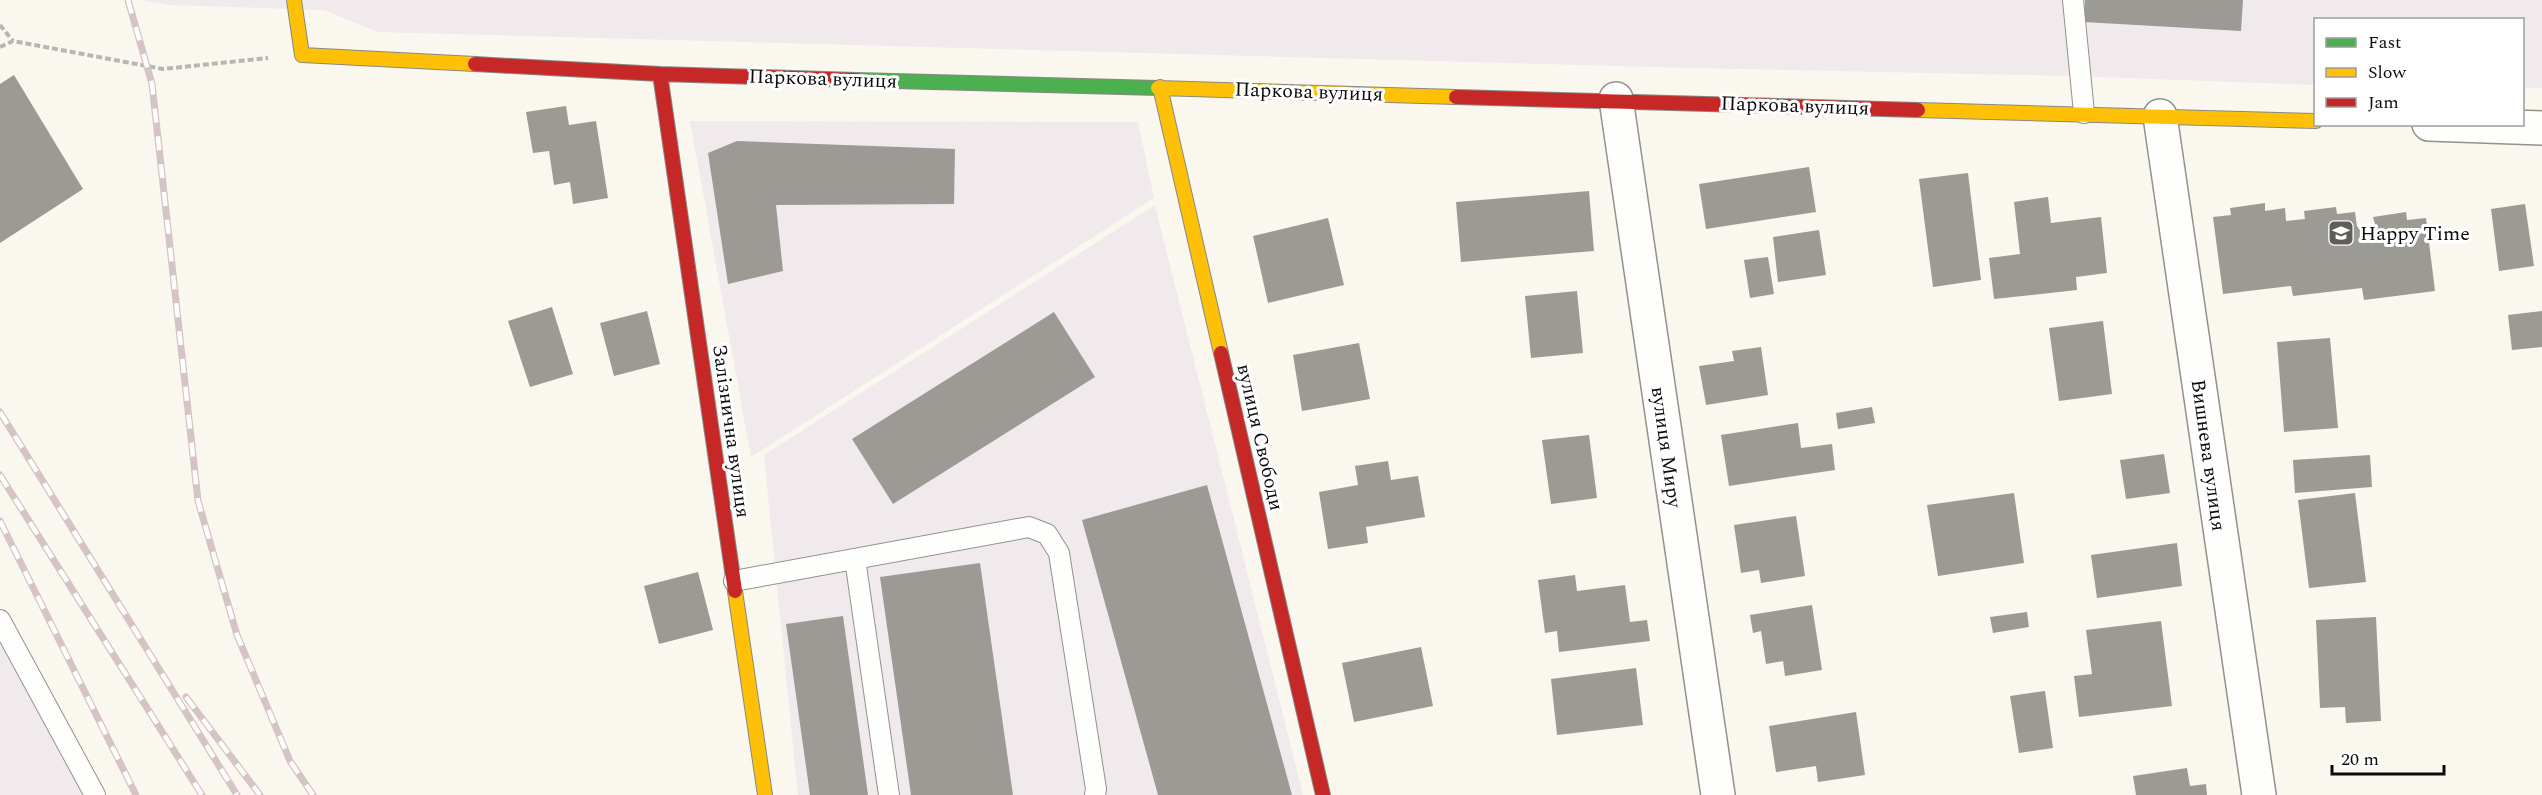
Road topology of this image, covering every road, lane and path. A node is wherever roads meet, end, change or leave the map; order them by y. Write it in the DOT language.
graph roads {
  1 [pos="294,0"];
  2 [pos="2073,0"];
  3 [pos="0,25"];
  4 [pos="13,41"];
  5 [pos="0,47"];
  6 [pos="302,55"];
  7 [pos="660,74"];
  8 [pos="1160,87"];
  9 [pos="1616,99"];
  10 [pos="2084,114"];
  11 [pos="2160,116"];
  12 [pos="2314,121"];
  13 [pos="2486,126"];
  14 [pos="2542,128"];
  15 [pos="855,559"];
  16 [pos="734,581"];
  17 [pos="0,620"];
  18 [pos="95,795"];
  19 [pos="765,795"];
  20 [pos="889,795"];
  21 [pos="1095,795"];
  22 [pos="1323,795"];
  23 [pos="1718,795"];
  24 [pos="2259,795"];
  1 -- 6 [label="street"];
  2 -- 10 [label="lane"];
  3 -- 4 [label="path"];
  4 -- 5 [label="path"];
  4 -- 6 [label="path"];
  6 -- 7 [label="street, Паркова вулиця"];
  7 -- 8 [label="street, Паркова вулиця"];
  7 -- 16 [label="street, Залізнична вулиця"];
  8 -- 9 [label="street, Паркова вулиця"];
  8 -- 22 [label="street, вулиця Свободи"];
  9 -- 10 [label="street, Паркова вулиця"];
  9 -- 23 [label="street, вулиця Миру"];
  10 -- 11 [label="street, Паркова вулиця"];
  11 -- 12 [label="street, Паркова вулиця"];
  11 -- 24 [label="street, Вишнева вулиця"];
  13 -- 14 [label="street"];
  15 -- 16 [label="lane"];
  15 -- 20 [label="lane"];
  15 -- 21 [label="lane"];
  16 -- 19 [label="street, Залізнична вулиця"];
  17 -- 18 [label="lane"];
}
